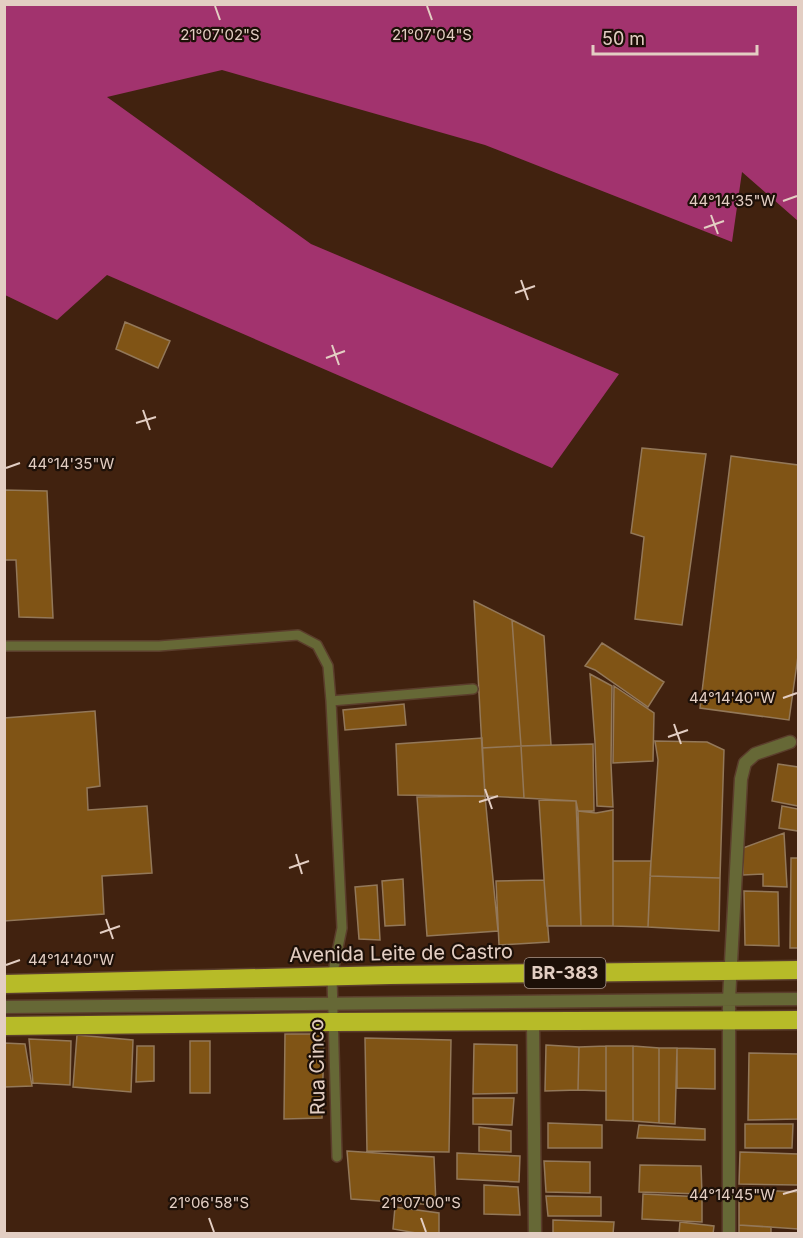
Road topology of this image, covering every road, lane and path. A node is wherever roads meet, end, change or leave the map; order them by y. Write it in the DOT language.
graph roads {
  1 [pos="4,646"];
  2 [pos="473,689"];
  3 [pos="331,700"];
  4 [pos="790,742"];
  5 [pos="798,970"];
  6 [pos="730,971"];
  7 [pos="332,976"];
  8 [pos="4,984"];
  9 [pos="729,999"];
  10 [pos="798,999"];
  11 [pos="4,1007"];
  12 [pos="333,1012"];
  13 [pos="729,1020"];
  14 [pos="798,1020"];
  15 [pos="533,1022"];
  16 [pos="4,1026"];
  17 [pos="337,1157"];
  18 [pos="535,1233"];
  19 [pos="729,1233"];
  1 -- 3 [label="lane, Rua Cinco"];
  2 -- 3 [label="lane"];
  3 -- 7 [label="lane, Rua Cinco"];
  4 -- 6 [label="street"];
  5 -- 6 [label="highway, Avenida Leite de Castro / BR-383"];
  6 -- 7 [label="highway, Avenida Leite de Castro / BR-383"];
  6 -- 9 [label="street"];
  7 -- 8 [label="highway, Avenida Leite de Castro / BR-383"];
  7 -- 12 [label="lane, Rua Cinco"];
  9 -- 10 [label="street"];
  9 -- 12 [label="street"];
  9 -- 13 [label="street"];
  11 -- 12 [label="street"];
  12 -- 15 [label="highway"];
  12 -- 16 [label="highway"];
  12 -- 17 [label="lane, Rua Cinco"];
  13 -- 14 [label="highway"];
  13 -- 15 [label="highway"];
  13 -- 19 [label="street"];
  15 -- 18 [label="street"];
}
